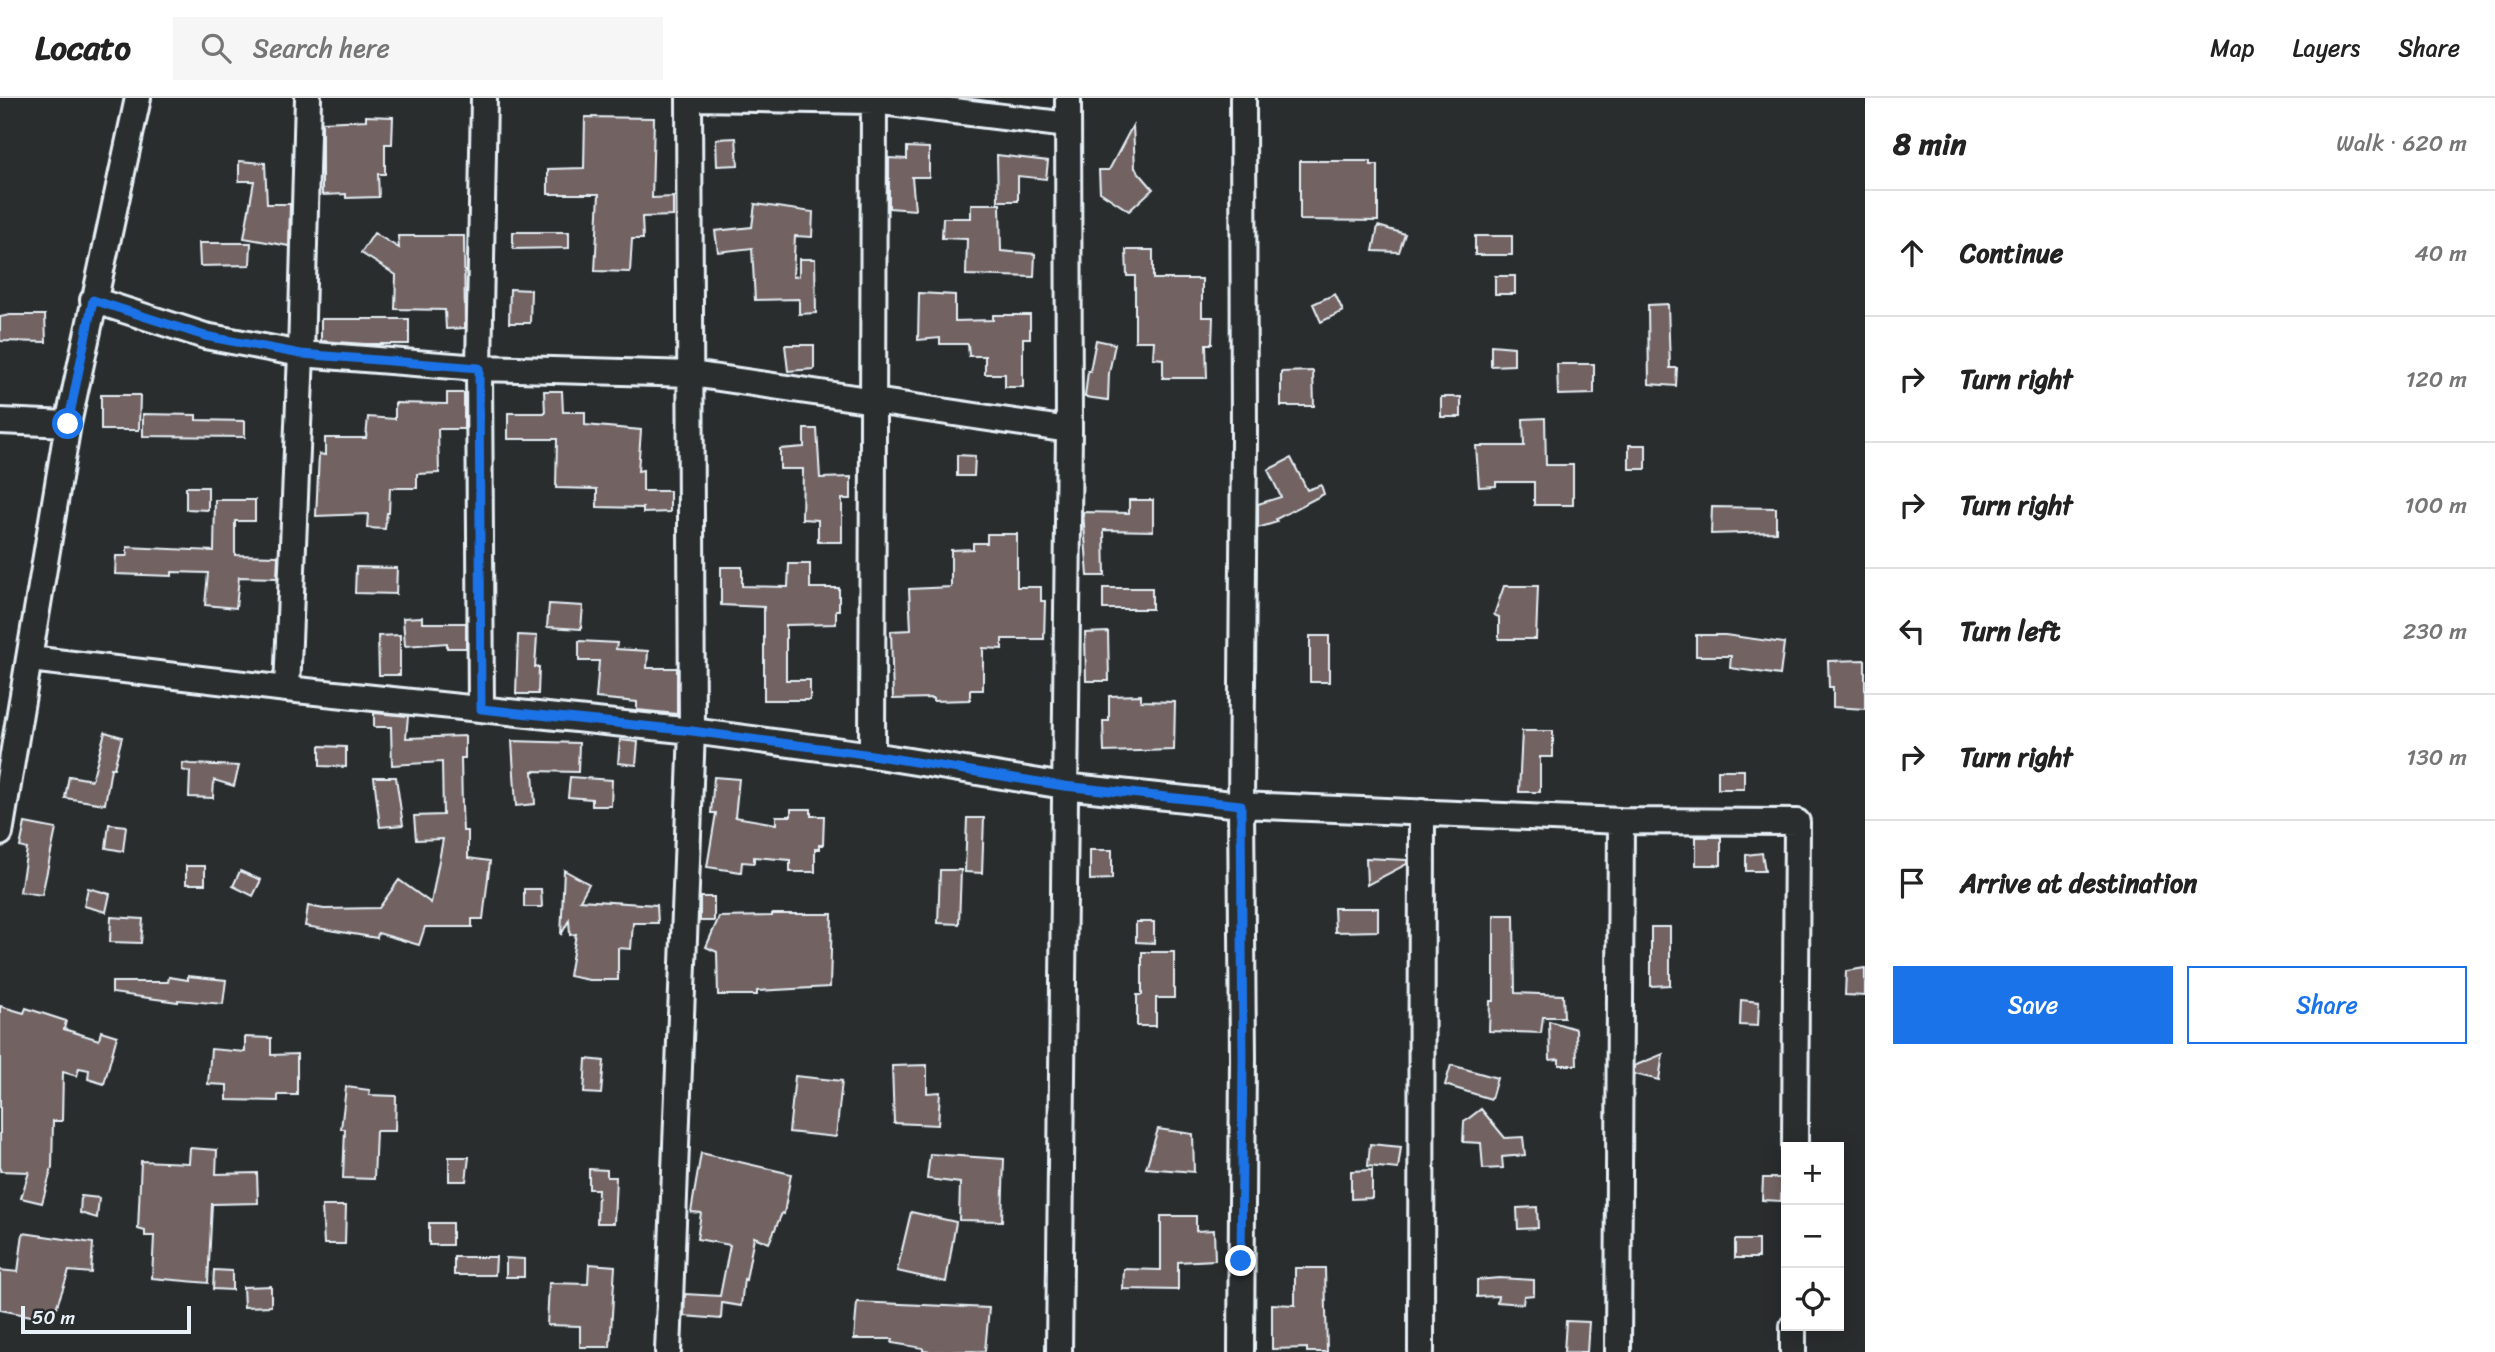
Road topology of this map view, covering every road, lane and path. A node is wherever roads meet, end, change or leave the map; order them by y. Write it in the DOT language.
graph roads {
  1 [pos="138,98"];
  2 [pos="308,98"];
  3 [pos="484,98"];
  4 [pos="689,98"];
  5 [pos="695,98"];
  6 [pos="1068,98"];
  7 [pos="1243,98"];
  8 [pos="874,99"];
  9 [pos="1068,125"];
  10 [pos="93,300"];
  11 [pos="301,354"];
  12 [pos="479,368"];
  13 [pos="692,374"];
  14 [pos="874,401"];
  15 [pos="0,421"];
  16 [pos="68,424"];
  17 [pos="1069,430"];
  18 [pos="30,659"];
  19 [pos="287,689"];
  20 [pos="481,709"];
  21 [pos="692,731"];
  22 [pos="872,755"];
  23 [pos="1064,786"];
  24 [pos="1241,805"];
  25 [pos="1422,812"];
  26 [pos="1621,821"];
  27 [pos="0,833"];
  28 [pos="1795,1142"];
  29 [pos="1793,1331"];
  30 [pos="668,1352"];
  31 [pos="1059,1352"];
  32 [pos="1241,1352"];
  33 [pos="1421,1352"];
  34 [pos="1618,1352"];
  35 [pos="1793,1352"];
  1 -- 10 [label="street"];
  2 -- 11 [label="street"];
  3 -- 12 [label="street"];
  4 -- 13 [label="street"];
  5 -- 8 [label="street"];
  6 -- 9 [label="street"];
  7 -- 24 [label="street"];
  8 -- 9 [label="street"];
  8 -- 14 [label="street"];
  9 -- 17 [label="street"];
  10 -- 11 [label="street"];
  10 -- 16 [label="street"];
  11 -- 12 [label="street"];
  11 -- 19 [label="street"];
  12 -- 13 [label="street"];
  12 -- 20 [label="street"];
  13 -- 14 [label="street"];
  13 -- 21 [label="street"];
  14 -- 17 [label="street"];
  14 -- 22 [label="street"];
  15 -- 16 [label="street"];
  16 -- 18 [label="street"];
  17 -- 23 [label="street"];
  18 -- 19 [label="street"];
  18 -- 27 [label="street"];
  19 -- 20 [label="street"];
  20 -- 21 [label="street"];
  21 -- 22 [label="street"];
  21 -- 30 [label="street"];
  22 -- 23 [label="street"];
  23 -- 24 [label="street"];
  23 -- 31 [label="street"];
  24 -- 25 [label="street"];
  24 -- 32 [label="street"];
  25 -- 26 [label="street"];
  25 -- 33 [label="street"];
  26 -- 28 [label="street"];
  26 -- 34 [label="street"];
  29 -- 35 [label="street"];
}
